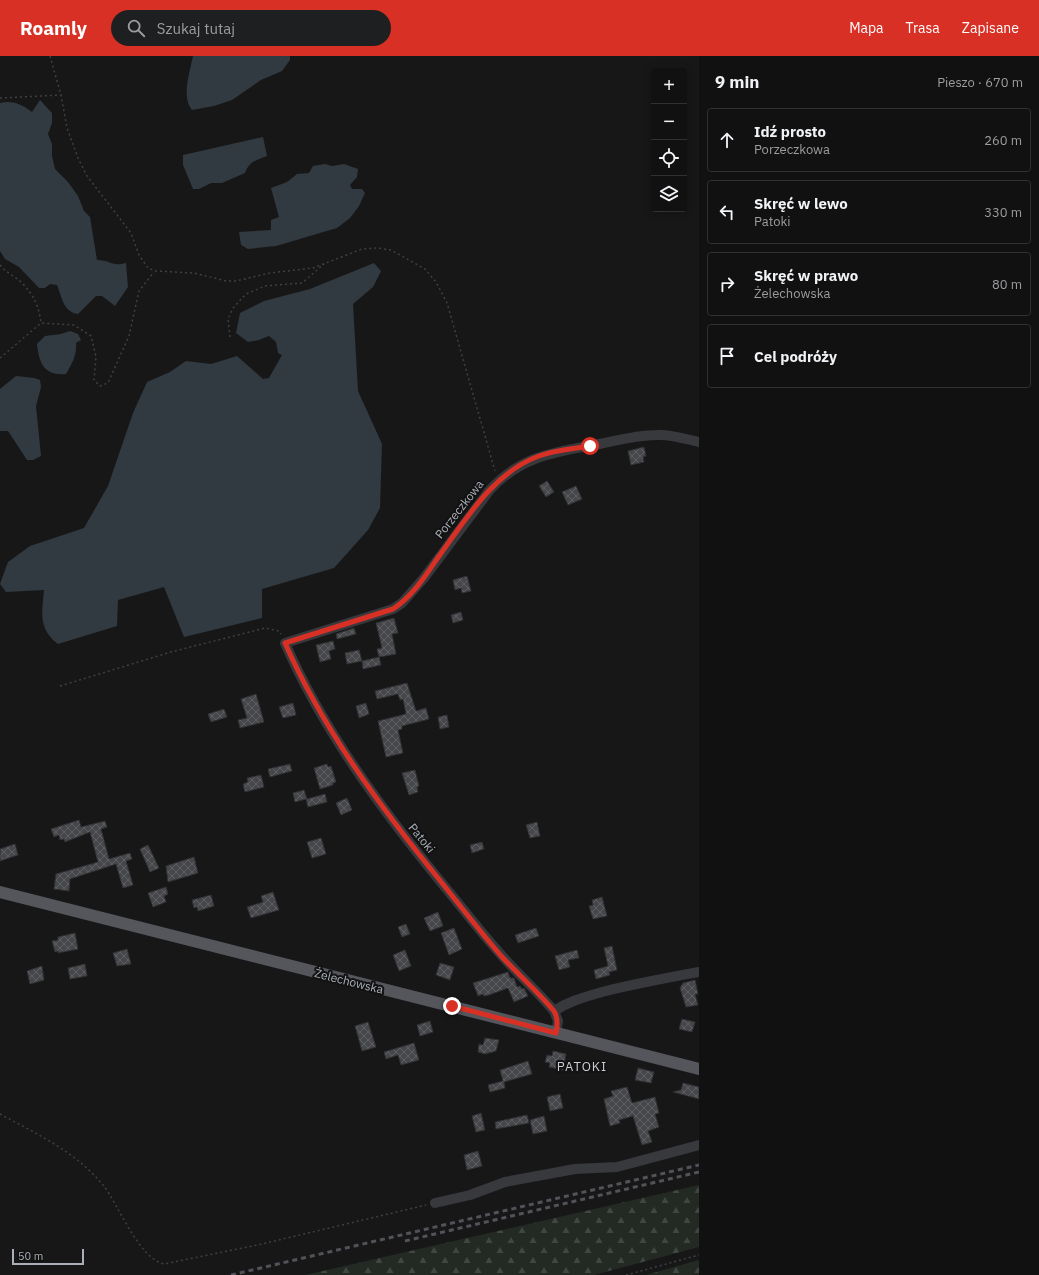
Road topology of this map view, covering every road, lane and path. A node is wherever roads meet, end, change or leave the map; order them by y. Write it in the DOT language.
graph roads {
  1 [pos="50,56"];
  2 [pos="61,95"];
  3 [pos="0,98"];
  4 [pos="326,262"];
  5 [pos="0,265"];
  6 [pos="155,272"];
  7 [pos="41,323"];
  8 [pos="230,337"];
  9 [pos="0,358"];
  10 [pos="699,442"];
  11 [pos="499,479"];
  12 [pos="285,643"];
  13 [pos="60,686"];
  14 [pos="0,892"];
  15 [pos="699,972"];
  16 [pos="554,1011"];
  17 [pos="556,1033"];
  18 [pos="699,1069"];
  19 [pos="0,1114"];
  20 [pos="699,1145"];
  21 [pos="435,1203"];
  22 [pos="699,1255"];
  23 [pos="626,1275"];
  1 -- 2 [label="path"];
  2 -- 3 [label="path"];
  2 -- 6 [label="path"];
  4 -- 6 [label="path"];
  4 -- 8 [label="path"];
  4 -- 11 [label="path"];
  5 -- 7 [label="path"];
  6 -- 7 [label="path"];
  7 -- 9 [label="path"];
  10 -- 11 [label="street, Porzeczkowa"];
  11 -- 12 [label="street, Porzeczkowa"];
  12 -- 13 [label="path"];
  12 -- 16 [label="street, Patoki"];
  14 -- 17 [label="main road, Żelechowska"];
  15 -- 16 [label="street"];
  16 -- 17 [label="street"];
  17 -- 18 [label="main road, Żelechowska"];
  19 -- 21 [label="path"];
  20 -- 21 [label="street"];
  22 -- 23 [label="path"];
}
